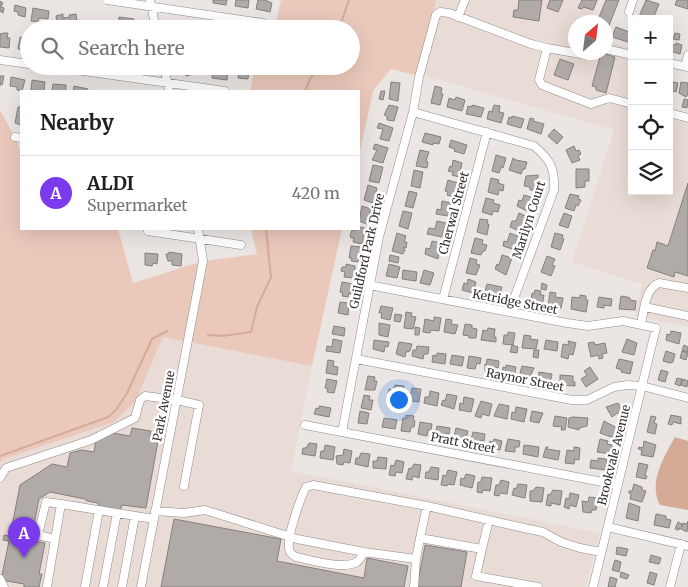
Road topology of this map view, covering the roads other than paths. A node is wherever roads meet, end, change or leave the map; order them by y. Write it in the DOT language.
graph roads {
  1 [pos="107,0"];
  2 [pos="465,0"];
  3 [pos="633,0"];
  4 [pos="151,3"];
  5 [pos="628,12"];
  6 [pos="458,17"];
  7 [pos="154,20"];
  8 [pos="246,20"];
  9 [pos="547,48"];
  10 [pos="613,51"];
  11 [pos="568,52"];
  12 [pos="628,54"];
  13 [pos="688,55"];
  14 [pos="0,60"];
  15 [pos="20,63"];
  16 [pos="673,64"];
  17 [pos="687,66"];
  18 [pos="99,75"];
  19 [pos="168,87"];
  20 [pos="211,90"];
  21 [pos="628,103"];
  22 [pos="413,112"];
  23 [pos="673,114"];
  24 [pos="688,118"];
  25 [pos="487,132"];
  26 [pos="198,230"];
  27 [pos="148,232"];
  28 [pos="200,239"];
  29 [pos="241,245"];
  30 [pos="370,285"];
  31 [pos="688,288"];
  32 [pos="443,299"];
  33 [pos="645,307"];
  34 [pos="509,312"];
  35 [pos="688,316"];
  36 [pos="641,324"];
  37 [pos="656,328"];
  38 [pos="356,359"];
  39 [pos="642,386"];
  40 [pos="688,398"];
  41 [pos="176,400"];
  42 [pos="305,425"];
  43 [pos="342,432"];
  44 [pos="0,478"];
  45 [pos="618,485"];
  46 [pos="184,486"];
  47 [pos="61,504"];
  48 [pos="427,506"];
  49 [pos="99,510"];
  50 [pos="118,513"];
  51 [pos="154,515"];
  52 [pos="135,516"];
  53 [pos="489,520"];
  54 [pos="608,527"];
  55 [pos="290,537"];
  56 [pos="420,538"];
  57 [pos="55,539"];
  58 [pos="684,545"];
  59 [pos="482,549"];
  60 [pos="364,552"];
  61 [pos="601,552"];
  62 [pos="416,559"];
  63 [pos="0,579"];
  64 [pos="4,587"];
  65 [pos="47,587"];
  66 [pos="85,587"];
  67 [pos="103,587"];
  68 [pos="122,587"];
  69 [pos="141,587"];
  70 [pos="414,587"];
  71 [pos="538,587"];
  72 [pos="593,587"];
  73 [pos="670,587"];
  1 -- 4 [label="street"];
  2 -- 6 [label="street"];
  3 -- 5 [label="street"];
  4 -- 7 [label="street"];
  4 -- 8 [label="street"];
  6 -- 9 [label="street"];
  6 -- 22 [label="street, Guildford Park Drive"];
  9 -- 11 [label="street"];
  9 -- 21 [label="street"];
  10 -- 12 [label="street"];
  13 -- 17 [label="street"];
  14 -- 15 [label="street"];
  16 -- 17 [label="street"];
  18 -- 19 [label="street"];
  19 -- 20 [label="street"];
  22 -- 25 [label="street, Marilyn Court"];
  22 -- 30 [label="street, Guildford Park Drive"];
  23 -- 24 [label="street"];
  25 -- 32 [label="street, Cherwal Street"];
  25 -- 34 [label="street, Marilyn Court"];
  26 -- 28 [label="street, Park Avenue"];
  27 -- 28 [label="street"];
  28 -- 29 [label="street"];
  28 -- 41 [label="street, Park Avenue"];
  30 -- 32 [label="street, Ketridge Street"];
  30 -- 38 [label="street, Guildford Park Drive"];
  31 -- 33 [label="street"];
  32 -- 34 [label="street, Ketridge Street"];
  33 -- 35 [label="street"];
  33 -- 36 [label="street"];
  34 -- 36 [label="street, Ketridge Street"];
  36 -- 37 [label="street, Ketridge Street"];
  37 -- 39 [label="street, Brookvale Avenue"];
  38 -- 39 [label="street, Raynor Street"];
  38 -- 43 [label="street, Guildford Park Drive"];
  39 -- 40 [label="street, Raynor Street"];
  39 -- 45 [label="street, Brookvale Avenue"];
  41 -- 44 [label="street"];
  41 -- 46 [label="street"];
  41 -- 51 [label="street, Park Avenue"];
  42 -- 43 [label="street, Pratt Street"];
  43 -- 45 [label="street, Pratt Street"];
  45 -- 54 [label="street, Brookvale Avenue"];
  47 -- 49 [label="street"];
  47 -- 57 [label="street"];
  47 -- 57 [label="street"];
  48 -- 53 [label="street"];
  48 -- 55 [label="street"];
  48 -- 56 [label="street"];
  49 -- 50 [label="street"];
  49 -- 66 [label="street"];
  50 -- 52 [label="street"];
  50 -- 67 [label="street"];
  51 -- 52 [label="street"];
  51 -- 55 [label="street"];
  51 -- 69 [label="street, Park Avenue"];
  52 -- 68 [label="street"];
  53 -- 59 [label="street"];
  53 -- 61 [label="street"];
  54 -- 58 [label="street"];
  54 -- 61 [label="street, Brookvale Avenue"];
  55 -- 60 [label="street"];
  55 -- 60 [label="street"];
  56 -- 59 [label="street"];
  56 -- 62 [label="street"];
  57 -- 65 [label="street"];
  58 -- 73 [label="street"];
  59 -- 71 [label="street"];
  60 -- 62 [label="street"];
  61 -- 72 [label="street, Brookvale Avenue"];
  62 -- 70 [label="street"];
  63 -- 64 [label="street"];
}
